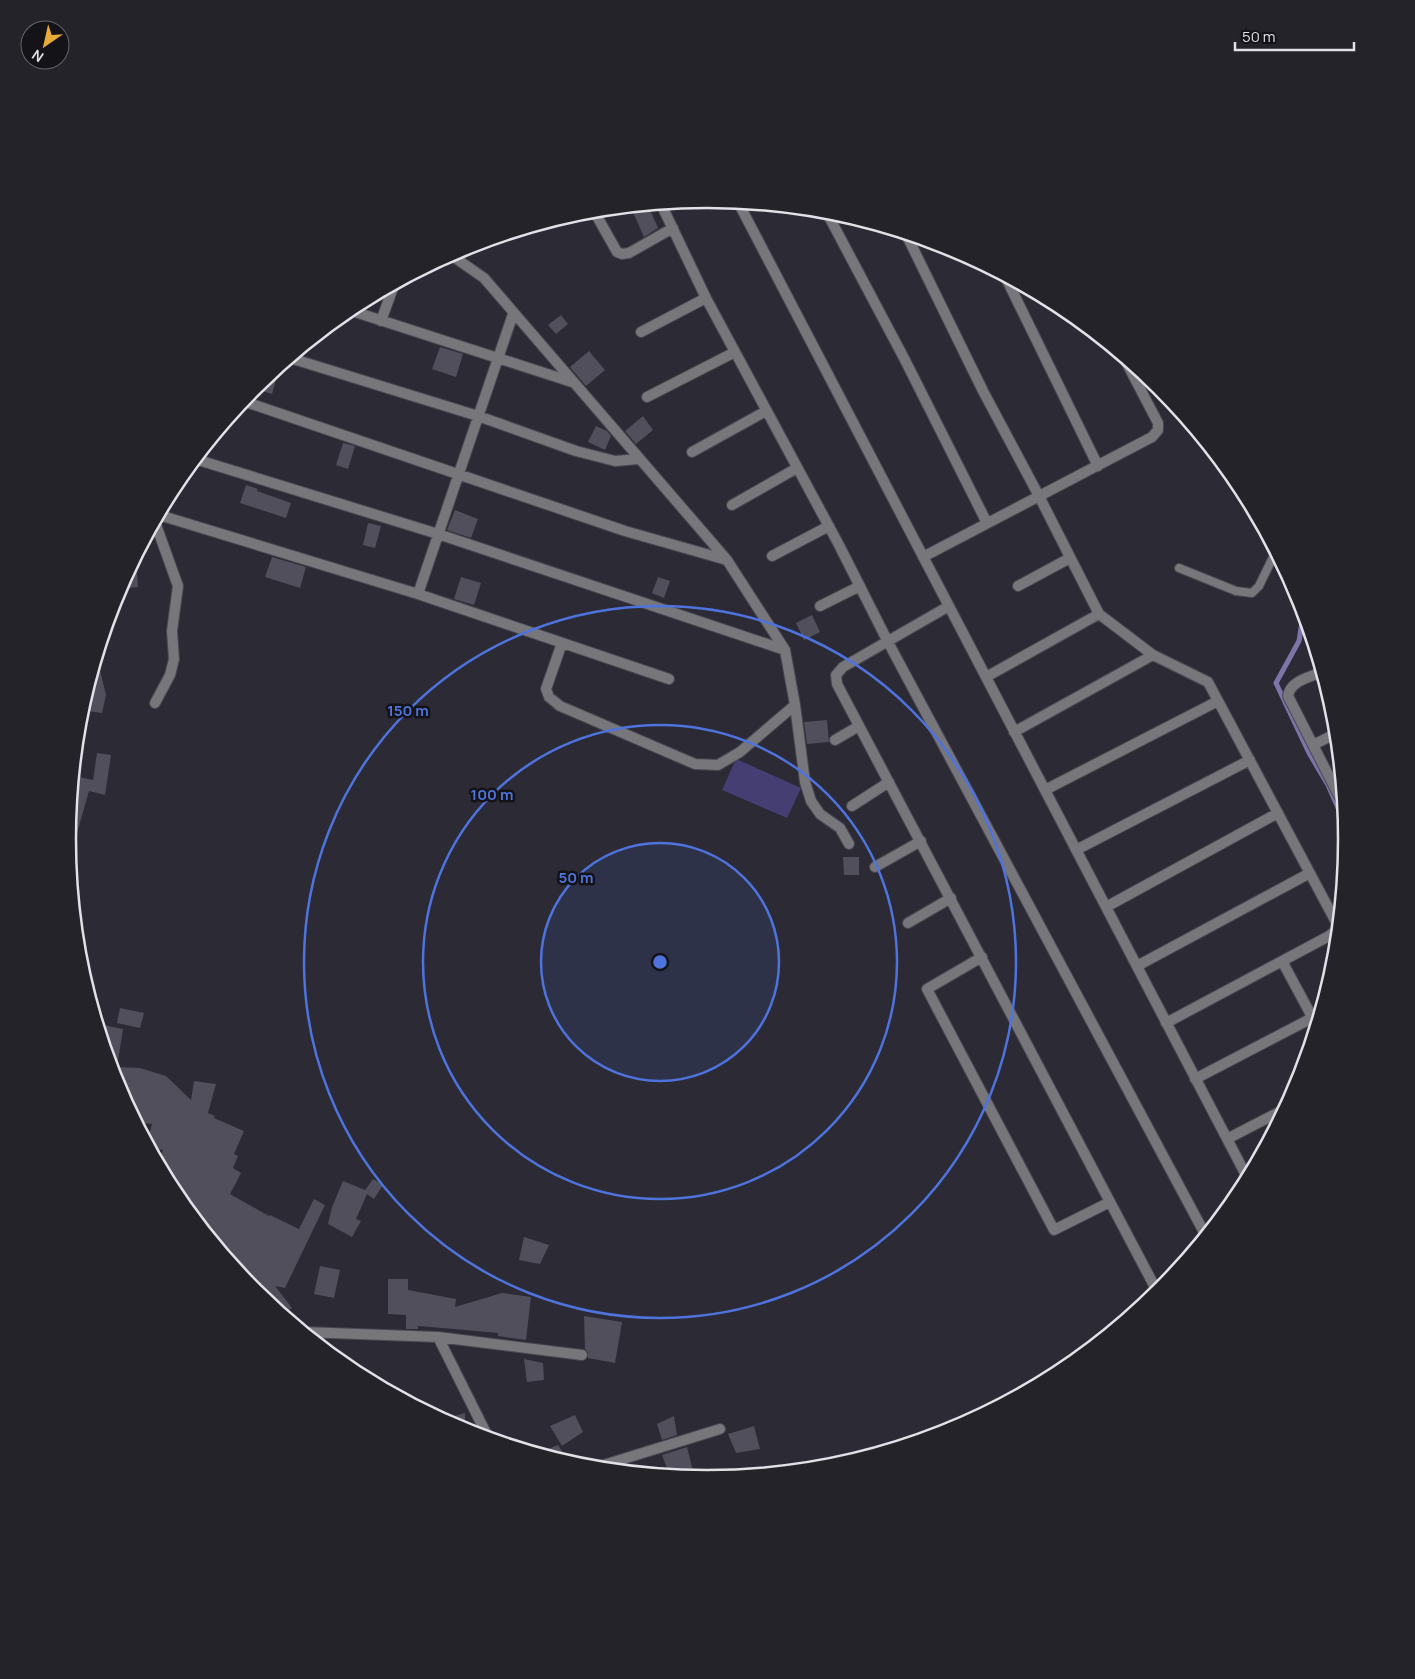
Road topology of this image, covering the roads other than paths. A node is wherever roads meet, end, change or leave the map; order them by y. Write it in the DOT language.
graph roads {
  1 [pos="664,210"];
  2 [pos="742,210"];
  3 [pos="598,218"];
  4 [pos="831,220"];
  5 [pos="673,228"];
  6 [pos="910,242"];
  7 [pos="458,260"];
  8 [pos="1010,286"];
  9 [pos="391,294"];
  10 [pos="706,298"];
  11 [pos="359,314"];
  12 [pos="513,314"];
  13 [pos="381,321"];
  14 [pos="641,332"];
  15 [pos="735,352"];
  16 [pos="498,358"];
  17 [pos="297,360"];
  18 [pos="1131,372"];
  19 [pos="573,382"];
  20 [pos="647,397"];
  21 [pos="251,403"];
  22 [pos="766,410"];
  23 [pos="478,416"];
  24 [pos="692,452"];
  25 [pos="640,459"];
  26 [pos="202,462"];
  27 [pos="1098,466"];
  28 [pos="797,468"];
  29 [pos="459,474"];
  30 [pos="1040,496"];
  31 [pos="732,505"];
  32 [pos="165,517"];
  33 [pos="987,523"];
  34 [pos="829,526"];
  35 [pos="158,530"];
  36 [pos="438,534"];
  37 [pos="772,556"];
  38 [pos="923,557"];
  39 [pos="1070,558"];
  40 [pos="1273,558"];
  41 [pos="727,560"];
  42 [pos="1180,568"];
  43 [pos="860,586"];
  44 [pos="1018,586"];
  45 [pos="418,594"];
  46 [pos="820,606"];
  47 [pos="949,606"];
  48 [pos="1099,614"];
  49 [pos="888,642"];
  50 [pos="562,643"];
  51 [pos="785,650"];
  52 [pos="1153,655"];
  53 [pos="1317,674"];
  54 [pos="986,677"];
  55 [pos="669,679"];
  56 [pos="1218,701"];
  57 [pos="155,703"];
  58 [pos="795,705"];
  59 [pos="859,726"];
  60 [pos="1014,732"];
  61 [pos="1330,737"];
  62 [pos="834,740"];
  63 [pos="1313,746"];
  64 [pos="1250,760"];
  65 [pos="889,782"];
  66 [pos="1336,784"];
  67 [pos="1045,790"];
  68 [pos="852,806"];
  69 [pos="1278,813"];
  70 [pos="920,841"];
  71 [pos="849,844"];
  72 [pos="1076,850"];
  73 [pos="875,867"];
  74 [pos="1310,873"];
  75 [pos="951,898"];
  76 [pos="1106,907"];
  77 [pos="1333,917"];
  78 [pos="908,923"];
  79 [pos="1331,934"];
  80 [pos="982,957"];
  81 [pos="1282,961"];
  82 [pos="1137,966"];
  83 [pos="1312,1019"];
  84 [pos="1166,1022"];
  85 [pos="1311,1024"];
  86 [pos="1195,1079"];
  87 [pos="1276,1114"];
  88 [pos="1227,1139"];
  89 [pos="1244,1171"];
  90 [pos="1110,1202"];
  91 [pos="1203,1230"];
  92 [pos="1154,1286"];
  93 [pos="314,1332"];
  94 [pos="438,1336"];
  95 [pos="582,1355"];
  96 [pos="720,1429"];
  97 [pos="484,1430"];
  98 [pos="611,1463"];
  1 -- 5 [label="street"];
  2 -- 38 [label="street"];
  3 -- 5 [label="street"];
  4 -- 33 [label="street"];
  5 -- 10 [label="street"];
  6 -- 30 [label="street"];
  7 -- 12 [label="street"];
  8 -- 27 [label="street"];
  9 -- 13 [label="street"];
  10 -- 14 [label="street"];
  10 -- 15 [label="street"];
  11 -- 13 [label="street"];
  12 -- 16 [label="street"];
  12 -- 19 [label="street"];
  13 -- 16 [label="street"];
  15 -- 20 [label="street"];
  15 -- 22 [label="street"];
  16 -- 19 [label="street"];
  16 -- 23 [label="street"];
  17 -- 23 [label="street"];
  18 -- 27 [label="street"];
  19 -- 25 [label="street"];
  21 -- 29 [label="street"];
  22 -- 24 [label="street"];
  22 -- 28 [label="street"];
  23 -- 25 [label="street"];
  23 -- 29 [label="street"];
  25 -- 41 [label="street"];
  26 -- 36 [label="street"];
  27 -- 30 [label="street"];
  28 -- 31 [label="street"];
  28 -- 34 [label="street"];
  29 -- 36 [label="street"];
  29 -- 41 [label="street"];
  30 -- 33 [label="street"];
  30 -- 39 [label="street"];
  32 -- 45 [label="street"];
  33 -- 38 [label="street"];
  34 -- 37 [label="street"];
  34 -- 43 [label="street"];
  35 -- 57 [label="street"];
  36 -- 45 [label="street"];
  36 -- 51 [label="street"];
  38 -- 47 [label="street"];
  39 -- 44 [label="street"];
  39 -- 48 [label="street"];
  40 -- 42 [label="lane"];
  41 -- 51 [label="street"];
  43 -- 46 [label="street"];
  43 -- 49 [label="street"];
  45 -- 50 [label="street"];
  47 -- 49 [label="street"];
  47 -- 54 [label="street"];
  48 -- 52 [label="street"];
  48 -- 54 [label="street"];
  49 -- 59 [label="street"];
  49 -- 91 [label="street"];
  50 -- 55 [label="street"];
  50 -- 58 [label="street"];
  51 -- 58 [label="street"];
  52 -- 56 [label="street"];
  52 -- 60 [label="street"];
  53 -- 63 [label="street"];
  54 -- 60 [label="street"];
  56 -- 64 [label="street"];
  56 -- 67 [label="street"];
  58 -- 71 [label="street"];
  59 -- 62 [label="street"];
  59 -- 65 [label="street"];
  60 -- 67 [label="street"];
  61 -- 63 [label="street"];
  63 -- 66 [label="street"];
  64 -- 69 [label="street"];
  64 -- 72 [label="street"];
  65 -- 68 [label="street"];
  65 -- 70 [label="street"];
  67 -- 72 [label="street"];
  69 -- 74 [label="street"];
  69 -- 76 [label="street"];
  70 -- 73 [label="street"];
  70 -- 75 [label="street"];
  72 -- 76 [label="street"];
  74 -- 77 [label="street"];
  74 -- 82 [label="street"];
  75 -- 78 [label="street"];
  75 -- 80 [label="street"];
  76 -- 82 [label="street"];
  79 -- 81 [label="street"];
  80 -- 90 [label="street"];
  80 -- 90 [label="street"];
  81 -- 83 [label="street"];
  81 -- 84 [label="street"];
  82 -- 84 [label="street"];
  84 -- 86 [label="street"];
  85 -- 86 [label="street"];
  86 -- 88 [label="street"];
  87 -- 88 [label="street"];
  88 -- 89 [label="street"];
  90 -- 92 [label="street"];
  93 -- 94 [label="street"];
  94 -- 95 [label="street"];
  94 -- 97 [label="street"];
  96 -- 98 [label="street"];
}
